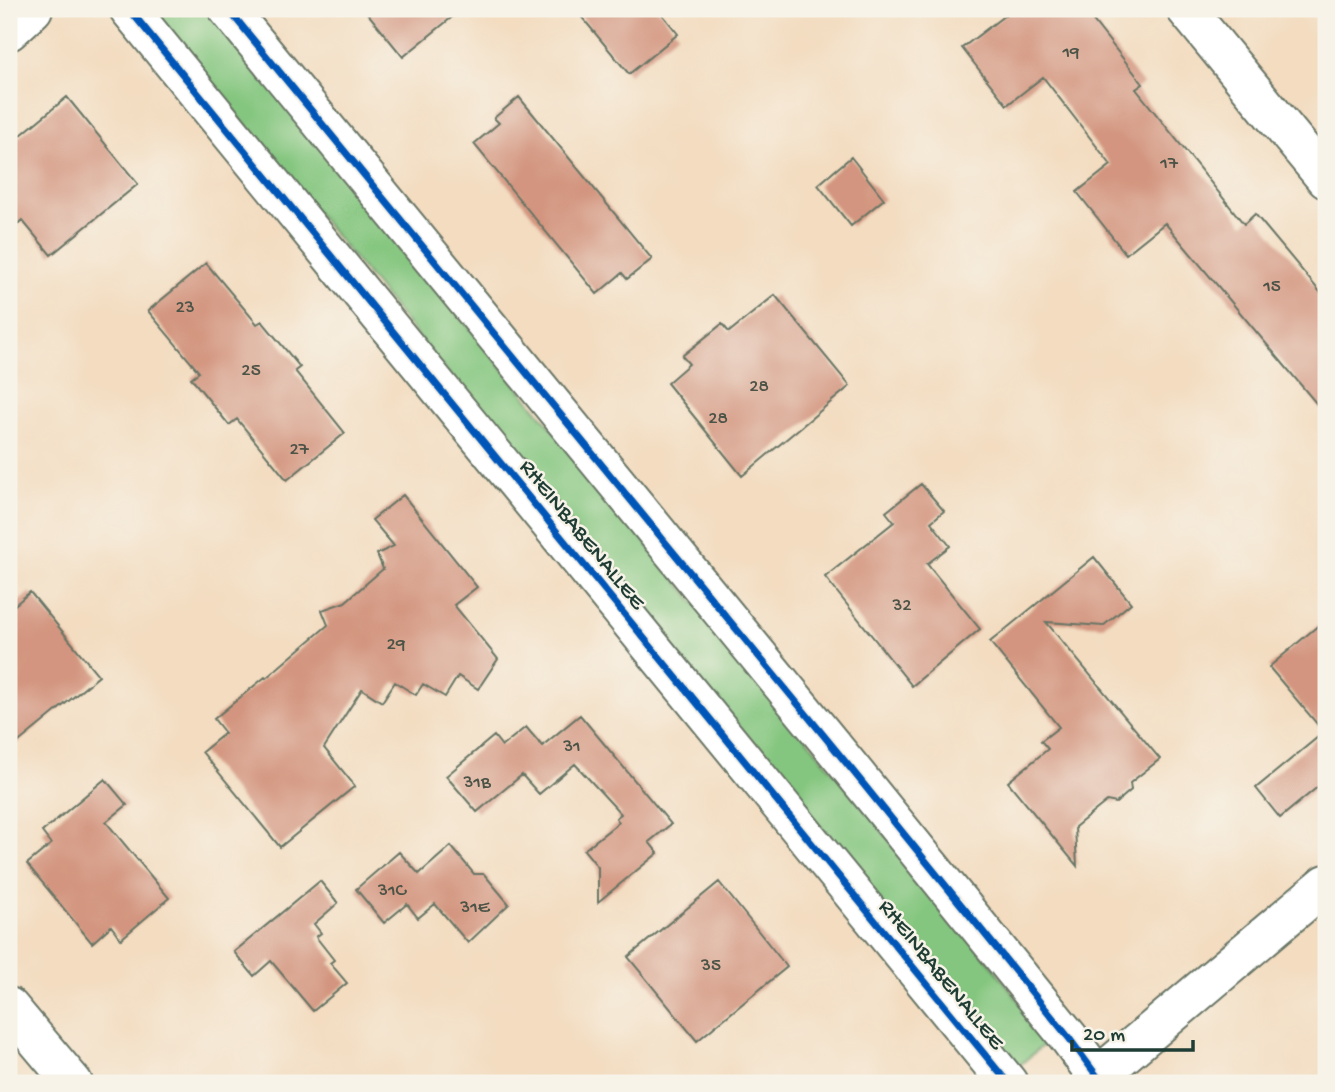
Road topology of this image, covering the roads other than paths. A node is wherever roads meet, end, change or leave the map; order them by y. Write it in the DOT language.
graph roads {
  1 [pos="33,9"];
  2 [pos="129,9"];
  3 [pos="228,9"];
  4 [pos="1186,9"];
  5 [pos="9,31"];
  6 [pos="1326,178"];
  7 [pos="1326,884"];
  8 [pos="9,1007"];
  9 [pos="1096,1081"];
  10 [pos="73,1083"];
  11 [pos="1008,1083"];
  1 -- 5 [label="street"];
  2 -- 11 [label="street, RHEINBABENALLEE"];
  3 -- 9 [label="street"];
  4 -- 6 [label="street"];
  7 -- 9 [label="street"];
  8 -- 10 [label="street"];
}
